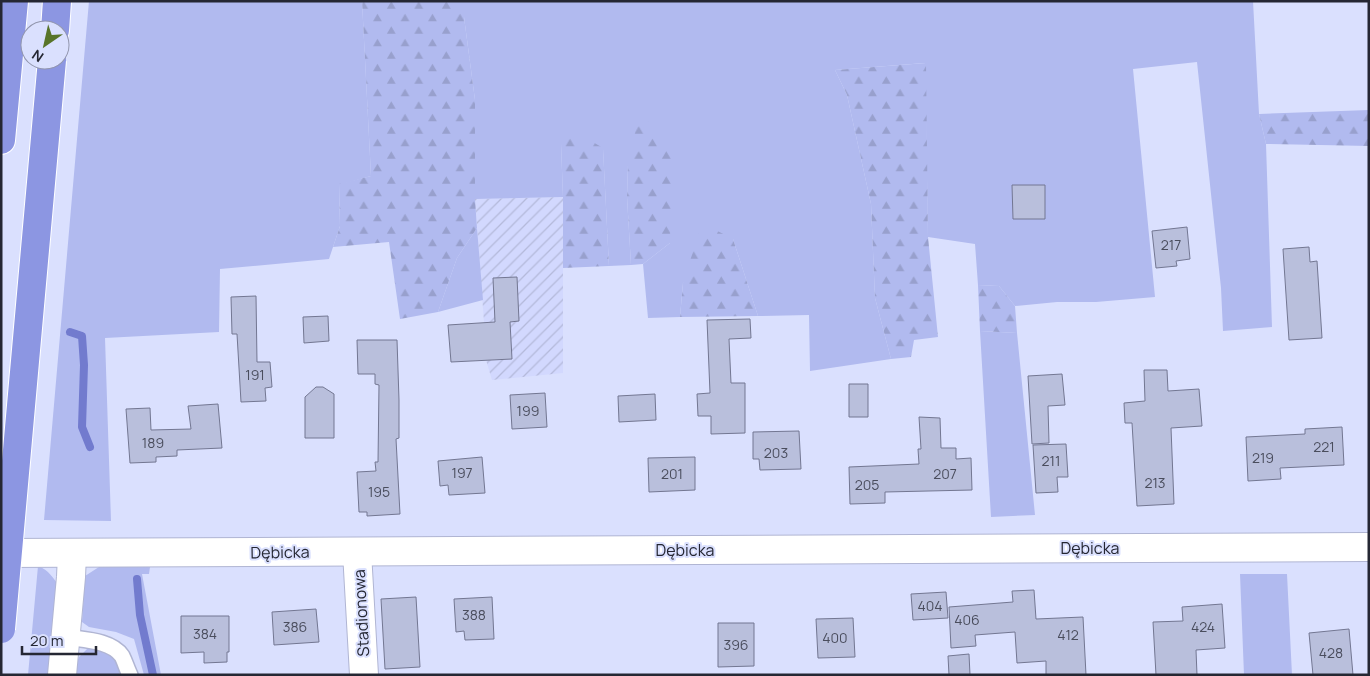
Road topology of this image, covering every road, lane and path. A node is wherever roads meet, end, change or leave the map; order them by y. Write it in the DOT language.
graph roads {
  1 [pos="14,1"];
  2 [pos="57,1"];
  3 [pos="56,20"];
  4 [pos="51,70"];
  5 [pos="1,140"];
  6 [pos="1369,547"];
  7 [pos="356,552"];
  8 [pos="1,553"];
  9 [pos="72,554"];
  10 [pos="1,629"];
  11 [pos="66,637"];
  12 [pos="62,675"];
  13 [pos="130,675"];
  14 [pos="364,675"];
  1 -- 5 [label="highway"];
  2 -- 3 [label="highway"];
  4 -- 10 [label="highway, bridge"];
  6 -- 7 [label="street, Dębicka"];
  7 -- 9 [label="street, Dębicka"];
  7 -- 14 [label="street, Stadionowa"];
  8 -- 9 [label="street, Dębicka"];
  9 -- 11 [label="street"];
  11 -- 12 [label="street"];
  11 -- 13 [label="lane"];
}
